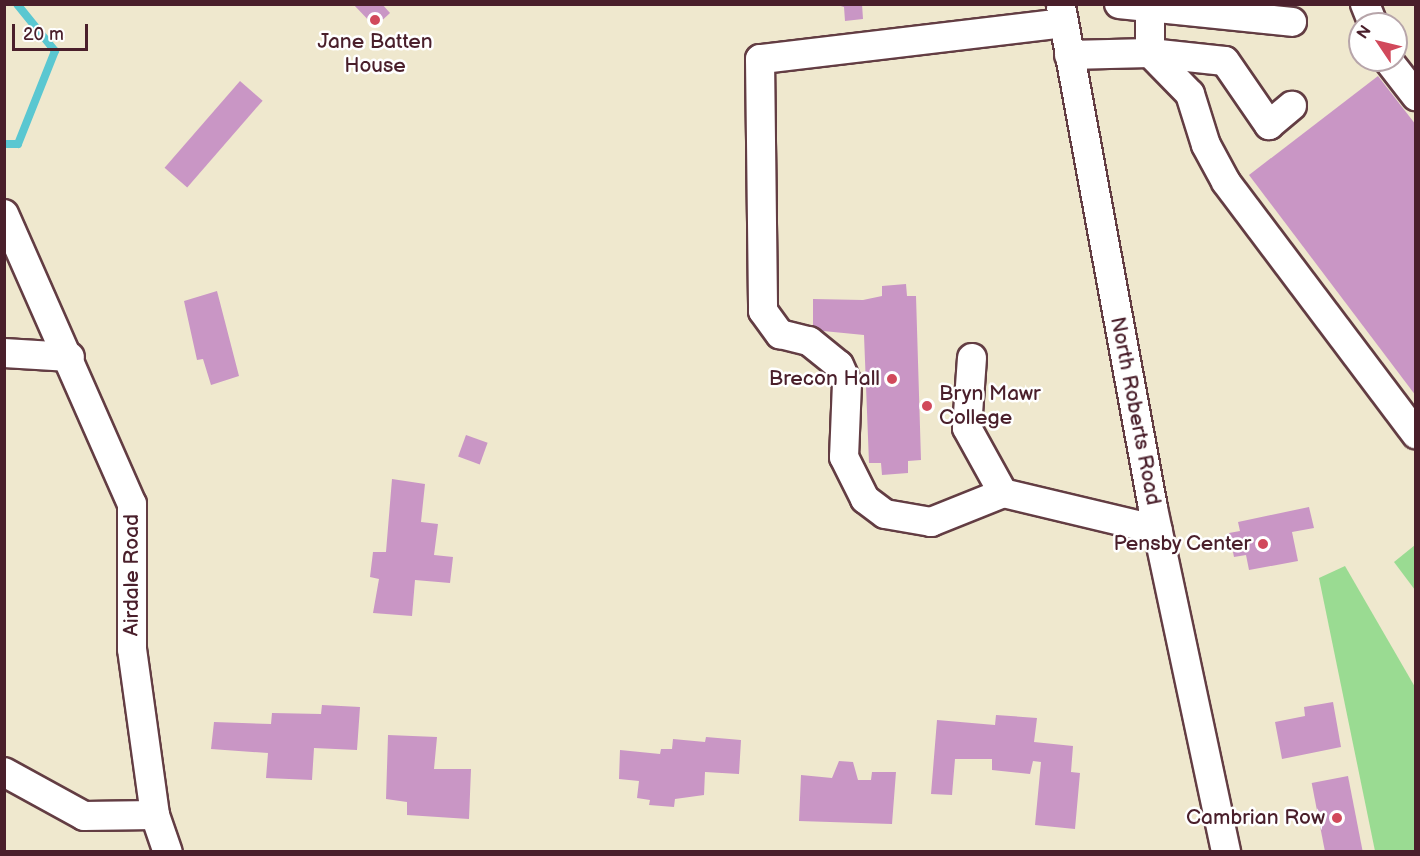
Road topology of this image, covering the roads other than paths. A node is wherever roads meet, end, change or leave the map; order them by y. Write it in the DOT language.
graph roads {
  1 [pos="1119,4"];
  2 [pos="1150,7"];
  3 [pos="1220,10"];
  4 [pos="1062,14"];
  5 [pos="1292,22"];
  6 [pos="1150,53"];
  7 [pos="1069,55"];
  8 [pos="1397,72"];
  9 [pos="1416,96"];
  10 [pos="1292,106"];
  11 [pos="4,214"];
  12 [pos="4,353"];
  13 [pos="70,357"];
  14 [pos="972,358"];
  15 [pos="1416,434"];
  16 [pos="1003,493"];
  17 [pos="1158,530"];
  18 [pos="4,772"];
  19 [pos="155,816"];
  20 [pos="168,852"];
  21 [pos="1226,852"];
  1 -- 2 [label="street"];
  2 -- 3 [label="street"];
  2 -- 6 [label="street"];
  3 -- 5 [label="street"];
  4 -- 7 [label="street, North Roberts Road"];
  4 -- 16 [label="street"];
  6 -- 7 [label="street"];
  6 -- 10 [label="street"];
  6 -- 15 [label="street"];
  7 -- 17 [label="street, North Roberts Road"];
  8 -- 9 [label="street"];
  11 -- 13 [label="street, Airdale Road"];
  12 -- 13 [label="street"];
  13 -- 19 [label="street, Airdale Road"];
  14 -- 16 [label="street"];
  16 -- 17 [label="street"];
  17 -- 21 [label="street, North Roberts Road"];
  18 -- 19 [label="street"];
  19 -- 20 [label="street, Airdale Road"];
}
